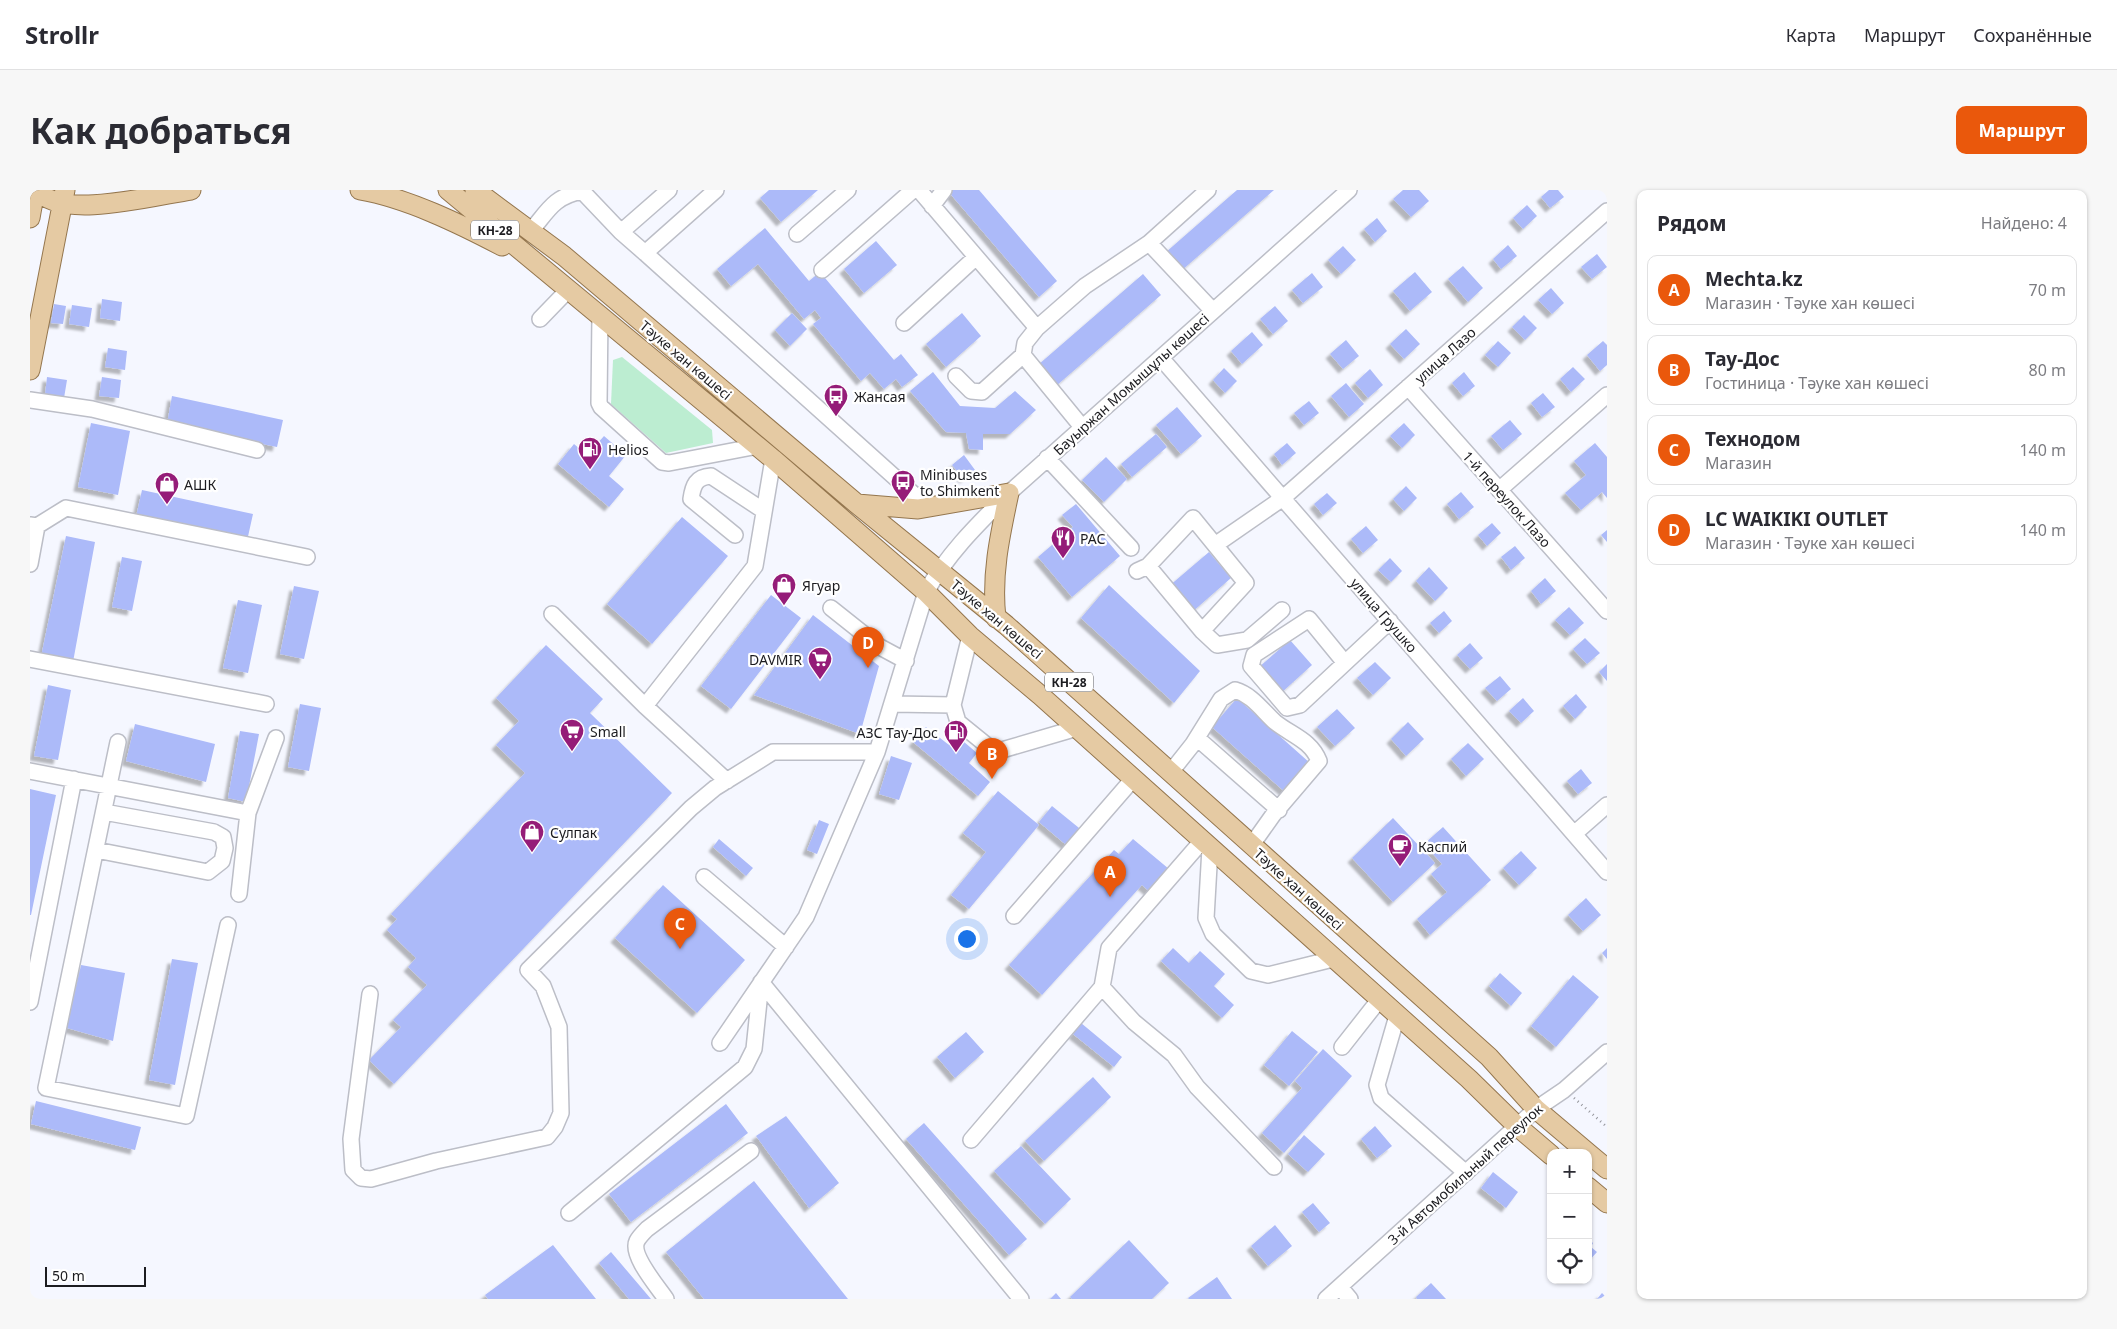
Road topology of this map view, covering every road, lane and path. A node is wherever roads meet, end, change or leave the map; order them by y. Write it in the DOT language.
graph roads {
  1 [pos="37,190"];
  2 [pos="191,190"];
  3 [pos="360,190"];
  4 [pos="448,190"];
  5 [pos="475,190"];
  6 [pos="582,190"];
  7 [pos="669,190"];
  8 [pos="716,190"];
  9 [pos="848,190"];
  10 [pos="913,190"];
  11 [pos="920,190"];
  12 [pos="944,190"];
  13 [pos="1208,190"];
  14 [pos="1350,190"];
  15 [pos="64,197"];
  16 [pos="932,206"];
  17 [pos="1607,211"];
  18 [pos="30,218"];
  19 [pos="530,232"];
  20 [pos="620,232"];
  21 [pos="797,234"];
  22 [pos="1149,243"];
  23 [pos="645,253"];
  24 [pos="975,258"];
  25 [pos="544,269"];
  26 [pos="822,270"];
  27 [pos="569,289"];
  28 [pos="1214,311"];
  29 [pos="600,314"];
  30 [pos="540,319"];
  31 [pos="904,323"];
  32 [pos="1037,328"];
  33 [pos="1023,355"];
  34 [pos="1161,358"];
  35 [pos="30,370"];
  36 [pos="956,376"];
  37 [pos="1408,387"];
  38 [pos="1607,395"];
  39 [pos="30,400"];
  40 [pos="1082,427"];
  41 [pos="758,446"];
  42 [pos="257,450"];
  43 [pos="1047,458"];
  44 [pos="773,459"];
  45 [pos="1500,490"];
  46 [pos="1009,492"];
  47 [pos="1283,498"];
  48 [pos="857,504"];
  49 [pos="929,508"];
  50 [pos="764,511"];
  51 [pos="33,525"];
  52 [pos="735,535"];
  53 [pos="1215,545"];
  54 [pos="1131,548"];
  55 [pos="307,558"];
  56 [pos="30,564"];
  57 [pos="939,570"];
  58 [pos="926,592"];
  59 [pos="831,608"];
  60 [pos="1282,610"];
  61 [pos="1607,611"];
  62 [pos="552,614"];
  63 [pos="996,618"];
  64 [pos="1390,621"];
  65 [pos="1202,631"];
  66 [pos="970,636"];
  67 [pos="30,659"];
  68 [pos="906,661"];
  69 [pos="1345,663"];
  70 [pos="266,704"];
  71 [pos="893,704"];
  72 [pos="953,705"];
  73 [pos="645,706"];
  74 [pos="1077,728"];
  75 [pos="276,738"];
  76 [pos="1197,738"];
  77 [pos="118,742"];
  78 [pos="877,752"];
  79 [pos="30,771"];
  80 [pos="1170,773"];
  81 [pos="74,779"];
  82 [pos="1133,779"];
  83 [pos="727,781"];
  84 [pos="109,786"];
  85 [pos="1607,805"];
  86 [pos="1279,810"];
  87 [pos="104,812"];
  88 [pos="248,813"];
  89 [pos="1574,834"];
  90 [pos="1206,844"];
  91 [pos="1252,846"];
  92 [pos="96,850"];
  93 [pos="1607,872"];
  94 [pos="704,877"];
  95 [pos="239,894"];
  96 [pos="1014,916"];
  97 [pos="228,925"];
  98 [pos="786,947"];
  99 [pos="1333,959"];
  100 [pos="761,982"];
  101 [pos="1102,987"];
  102 [pos="370,994"];
  103 [pos="1379,1000"];
  104 [pos="30,1002"];
  105 [pos="1397,1016"];
  106 [pos="720,1043"];
  107 [pos="1342,1047"];
  108 [pos="1607,1052"];
  109 [pos="1564,1090"];
  110 [pos="1536,1109"];
  111 [pos="1517,1126"];
  112 [pos="1607,1127"];
  113 [pos="971,1140"];
  114 [pos="1583,1149"];
  115 [pos="751,1151"];
  116 [pos="1547,1152"];
  117 [pos="1592,1156"];
  118 [pos="1274,1167"];
  119 [pos="1607,1169"];
  120 [pos="1466,1172"];
  121 [pos="1592,1190"];
  122 [pos="1607,1203"];
  123 [pos="569,1213"];
  124 [pos="1340,1287"];
  125 [pos="666,1299"];
  126 [pos="1020,1299"];
  127 [pos="1326,1299"];
  128 [pos="1350,1299"];
  1 -- 15 [label="main road"];
  1 -- 18 [label="main road"];
  2 -- 15 [label="main road"];
  3 -- 25 [label="main road"];
  4 -- 25 [label="main road, Тәуке хан көшесі / КН-28"];
  5 -- 19 [label="main road, Тәуке хан көшесі / КН-28"];
  6 -- 19 [label="street"];
  6 -- 20 [label="street"];
  7 -- 20 [label="street"];
  8 -- 23 [label="street"];
  9 -- 21 [label="street"];
  10 -- 26 [label="street"];
  11 -- 16 [label="street"];
  12 -- 16 [label="street"];
  13 -- 22 [label="street"];
  14 -- 28 [label="street, Бауыржан Момышұлы көшесі"];
  15 -- 35 [label="main road"];
  16 -- 24 [label="street"];
  17 -- 37 [label="street, улица Лазо"];
  19 -- 48 [label="main road, Тәуке хан көшесі / КН-28"];
  20 -- 23 [label="street"];
  22 -- 28 [label="street"];
  22 -- 32 [label="street"];
  23 -- 49 [label="street"];
  24 -- 31 [label="street"];
  24 -- 32 [label="street"];
  25 -- 27 [label="main road, Тәуке хан көшесі / КН-28"];
  27 -- 29 [label="main road, Тәуке хан көшесі / КН-28"];
  27 -- 30 [label="street"];
  28 -- 34 [label="street, Бауыржан Момышұлы көшесі"];
  29 -- 41 [label="main road, Тәуке хан көшесі / КН-28"];
  29 -- 41 [label="street"];
  32 -- 33 [label="street"];
  33 -- 36 [label="street"];
  33 -- 40 [label="street"];
  34 -- 40 [label="street, Бауыржан Момышұлы көшесі"];
  34 -- 47 [label="street, улица Грушко"];
  37 -- 45 [label="street, 1-й переулок Лазо"];
  37 -- 47 [label="street, улица Лазо"];
  38 -- 45 [label="street"];
  39 -- 42 [label="street"];
  40 -- 43 [label="street, Бауыржан Момышұлы көшесі"];
  41 -- 44 [label="main road, Тәуке хан көшесі / КН-28"];
  43 -- 46 [label="street, Бауыржан Момышұлы көшесі"];
  43 -- 54 [label="street"];
  44 -- 50 [label="street"];
  44 -- 58 [label="main road, Тәуке хан көшесі / КН-28"];
  45 -- 61 [label="street, 1-й переулок Лазо"];
  46 -- 49 [label="main road"];
  46 -- 57 [label="street, Бауыржан Момышұлы көшесі"];
  46 -- 63 [label="main road"];
  47 -- 53 [label="street, улица Лазо"];
  47 -- 64 [label="street, улица Грушко"];
  48 -- 49 [label="main road"];
  48 -- 57 [label="main road, Тәуке хан көшесі / КН-28"];
  50 -- 52 [label="street"];
  50 -- 73 [label="street"];
  51 -- 55 [label="street"];
  51 -- 56 [label="street"];
  53 -- 65 [label="street"];
  53 -- 65 [label="street"];
  57 -- 58 [label="street, Бауыржан Момышұлы көшесі"];
  57 -- 63 [label="main road, Тәуке хан көшесі / КН-28"];
  58 -- 66 [label="main road, Тәуке хан көшесі / КН-28"];
  58 -- 68 [label="street, Бауыржан Момышұлы көшесі"];
  59 -- 68 [label="street"];
  60 -- 65 [label="street"];
  62 -- 73 [label="street"];
  63 -- 80 [label="main road, Тәуке хан көшесі / КН-28"];
  64 -- 69 [label="street"];
  64 -- 89 [label="street, улица Грушко"];
  66 -- 72 [label="street"];
  66 -- 74 [label="main road, Тәуке хан көшесі / КН-28"];
  67 -- 70 [label="street"];
  68 -- 71 [label="street, Бауыржан Момышұлы көшесі"];
  69 -- 69 [label="street"];
  71 -- 72 [label="street"];
  71 -- 78 [label="street, Бауыржан Момышұлы көшесі"];
  72 -- 74 [label="street"];
  73 -- 83 [label="street"];
  74 -- 82 [label="main road, Тәуке хан көшесі / КН-28"];
  75 -- 88 [label="street"];
  76 -- 80 [label="street"];
  76 -- 86 [label="street"];
  76 -- 86 [label="street"];
  77 -- 84 [label="street"];
  78 -- 83 [label="street"];
  78 -- 98 [label="street, Бауыржан Момышұлы көшесі"];
  79 -- 81 [label="street"];
  80 -- 91 [label="main road, Тәуке хан көшесі / КН-28"];
  81 -- 84 [label="street"];
  81 -- 104 [label="street"];
  82 -- 90 [label="main road, Тәуке хан көшесі / КН-28"];
  82 -- 96 [label="street"];
  83 -- 102 [label="street"];
  84 -- 87 [label="street"];
  84 -- 88 [label="street"];
  85 -- 89 [label="street"];
  86 -- 91 [label="street"];
  87 -- 92 [label="street"];
  87 -- 92 [label="street"];
  88 -- 95 [label="street"];
  89 -- 93 [label="street, улица Грушко"];
  90 -- 99 [label="main road, Тәуке хан көшесі / КН-28"];
  90 -- 99 [label="street"];
  90 -- 101 [label="street"];
  91 -- 110 [label="main road, Тәуке хан көшесі / КН-28"];
  92 -- 97 [label="street"];
  94 -- 98 [label="street"];
  98 -- 100 [label="street, Бауыржан Момышұлы көшесі"];
  99 -- 103 [label="main road, Тәуке хан көшесі / КН-28"];
  100 -- 106 [label="street, Бауыржан Момышұлы көшесі"];
  100 -- 123 [label="street"];
  100 -- 126 [label="street"];
  101 -- 113 [label="street"];
  101 -- 118 [label="street"];
  103 -- 105 [label="main road, Тәуке хан көшесі / КН-28"];
  103 -- 107 [label="street"];
  105 -- 111 [label="main road, Тәуке хан көшесі / КН-28"];
  105 -- 120 [label="street"];
  108 -- 109 [label="street, 3-й Автомобильный переулок"];
  109 -- 110 [label="street, 3-й Автомобильный переулок"];
  109 -- 112 [label="path"];
  110 -- 111 [label="street, 3-й Автомобильный переулок"];
  110 -- 114 [label="main road, Тәуке хан көшесі / КН-28"];
  111 -- 116 [label="main road, Тәуке хан көшесі / КН-28"];
  111 -- 120 [label="street, 3-й Автомобильный переулок"];
  115 -- 125 [label="street"];
  117 -- 119 [label="main road, Тәуке хан көшесі / КН-28"];
  120 -- 124 [label="street, 3-й Автомобильный переулок"];
  121 -- 122 [label="main road"];
  124 -- 127 [label="street, 3-й Автомобильный переулок"];
  124 -- 128 [label="street"];
}
